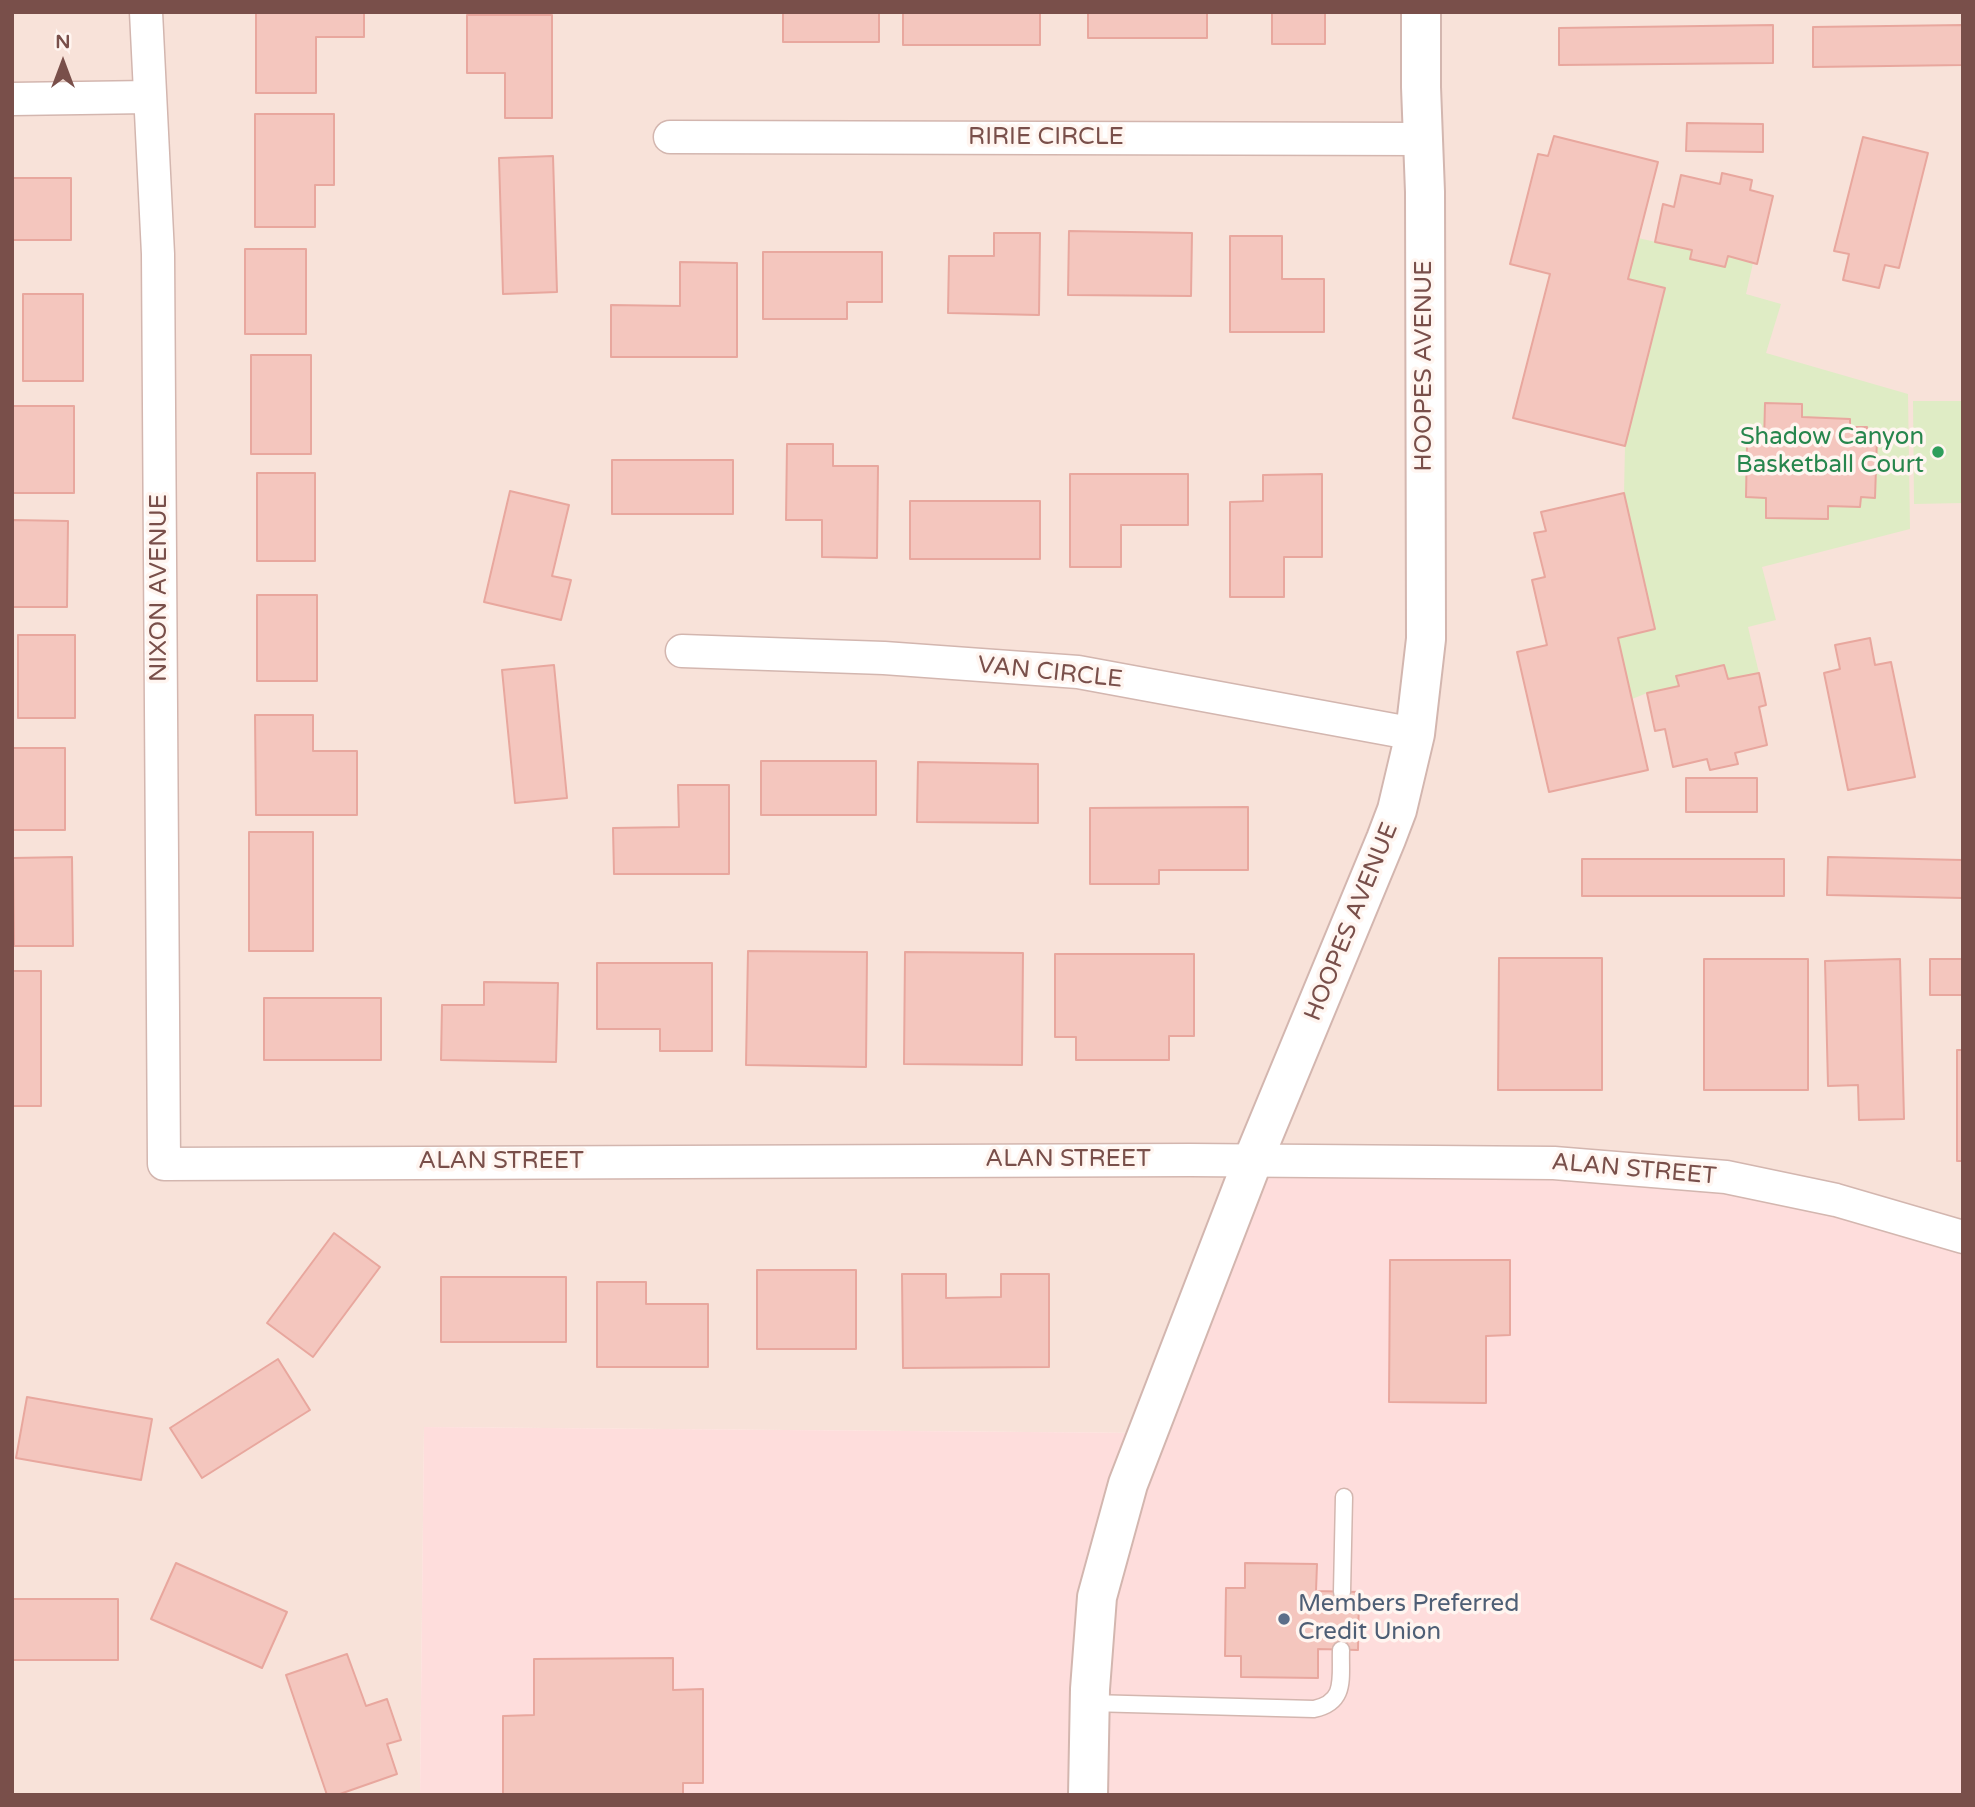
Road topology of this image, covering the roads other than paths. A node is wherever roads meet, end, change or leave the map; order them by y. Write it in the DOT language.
graph roads {
  1 [pos="146,12"];
  2 [pos="1421,12"];
  3 [pos="149,97"];
  4 [pos="12,99"];
  5 [pos="670,137"];
  6 [pos="1423,139"];
  7 [pos="682,651"];
  8 [pos="1415,734"];
  9 [pos="1254,1160"];
  10 [pos="164,1164"];
  11 [pos="1963,1237"];
  12 [pos="1343,1497"];
  13 [pos="1342,1592"];
  14 [pos="1341,1650"];
  15 [pos="1090,1703"];
  16 [pos="1088,1795"];
  1 -- 3 [label="street, NIXON AVENUE"];
  2 -- 6 [label="street, HOOPES AVENUE"];
  3 -- 4 [label="street"];
  3 -- 10 [label="street, NIXON AVENUE"];
  5 -- 6 [label="street, RIRIE CIRCLE"];
  6 -- 8 [label="street, HOOPES AVENUE"];
  7 -- 8 [label="street, VAN CIRCLE"];
  8 -- 9 [label="street, HOOPES AVENUE"];
  9 -- 10 [label="street, ALAN STREET"];
  9 -- 11 [label="street, ALAN STREET"];
  9 -- 15 [label="street, HOOPES AVENUE"];
  12 -- 13 [label="lane"];
  14 -- 15 [label="lane"];
  15 -- 16 [label="street, HOOPES AVENUE"];
}
